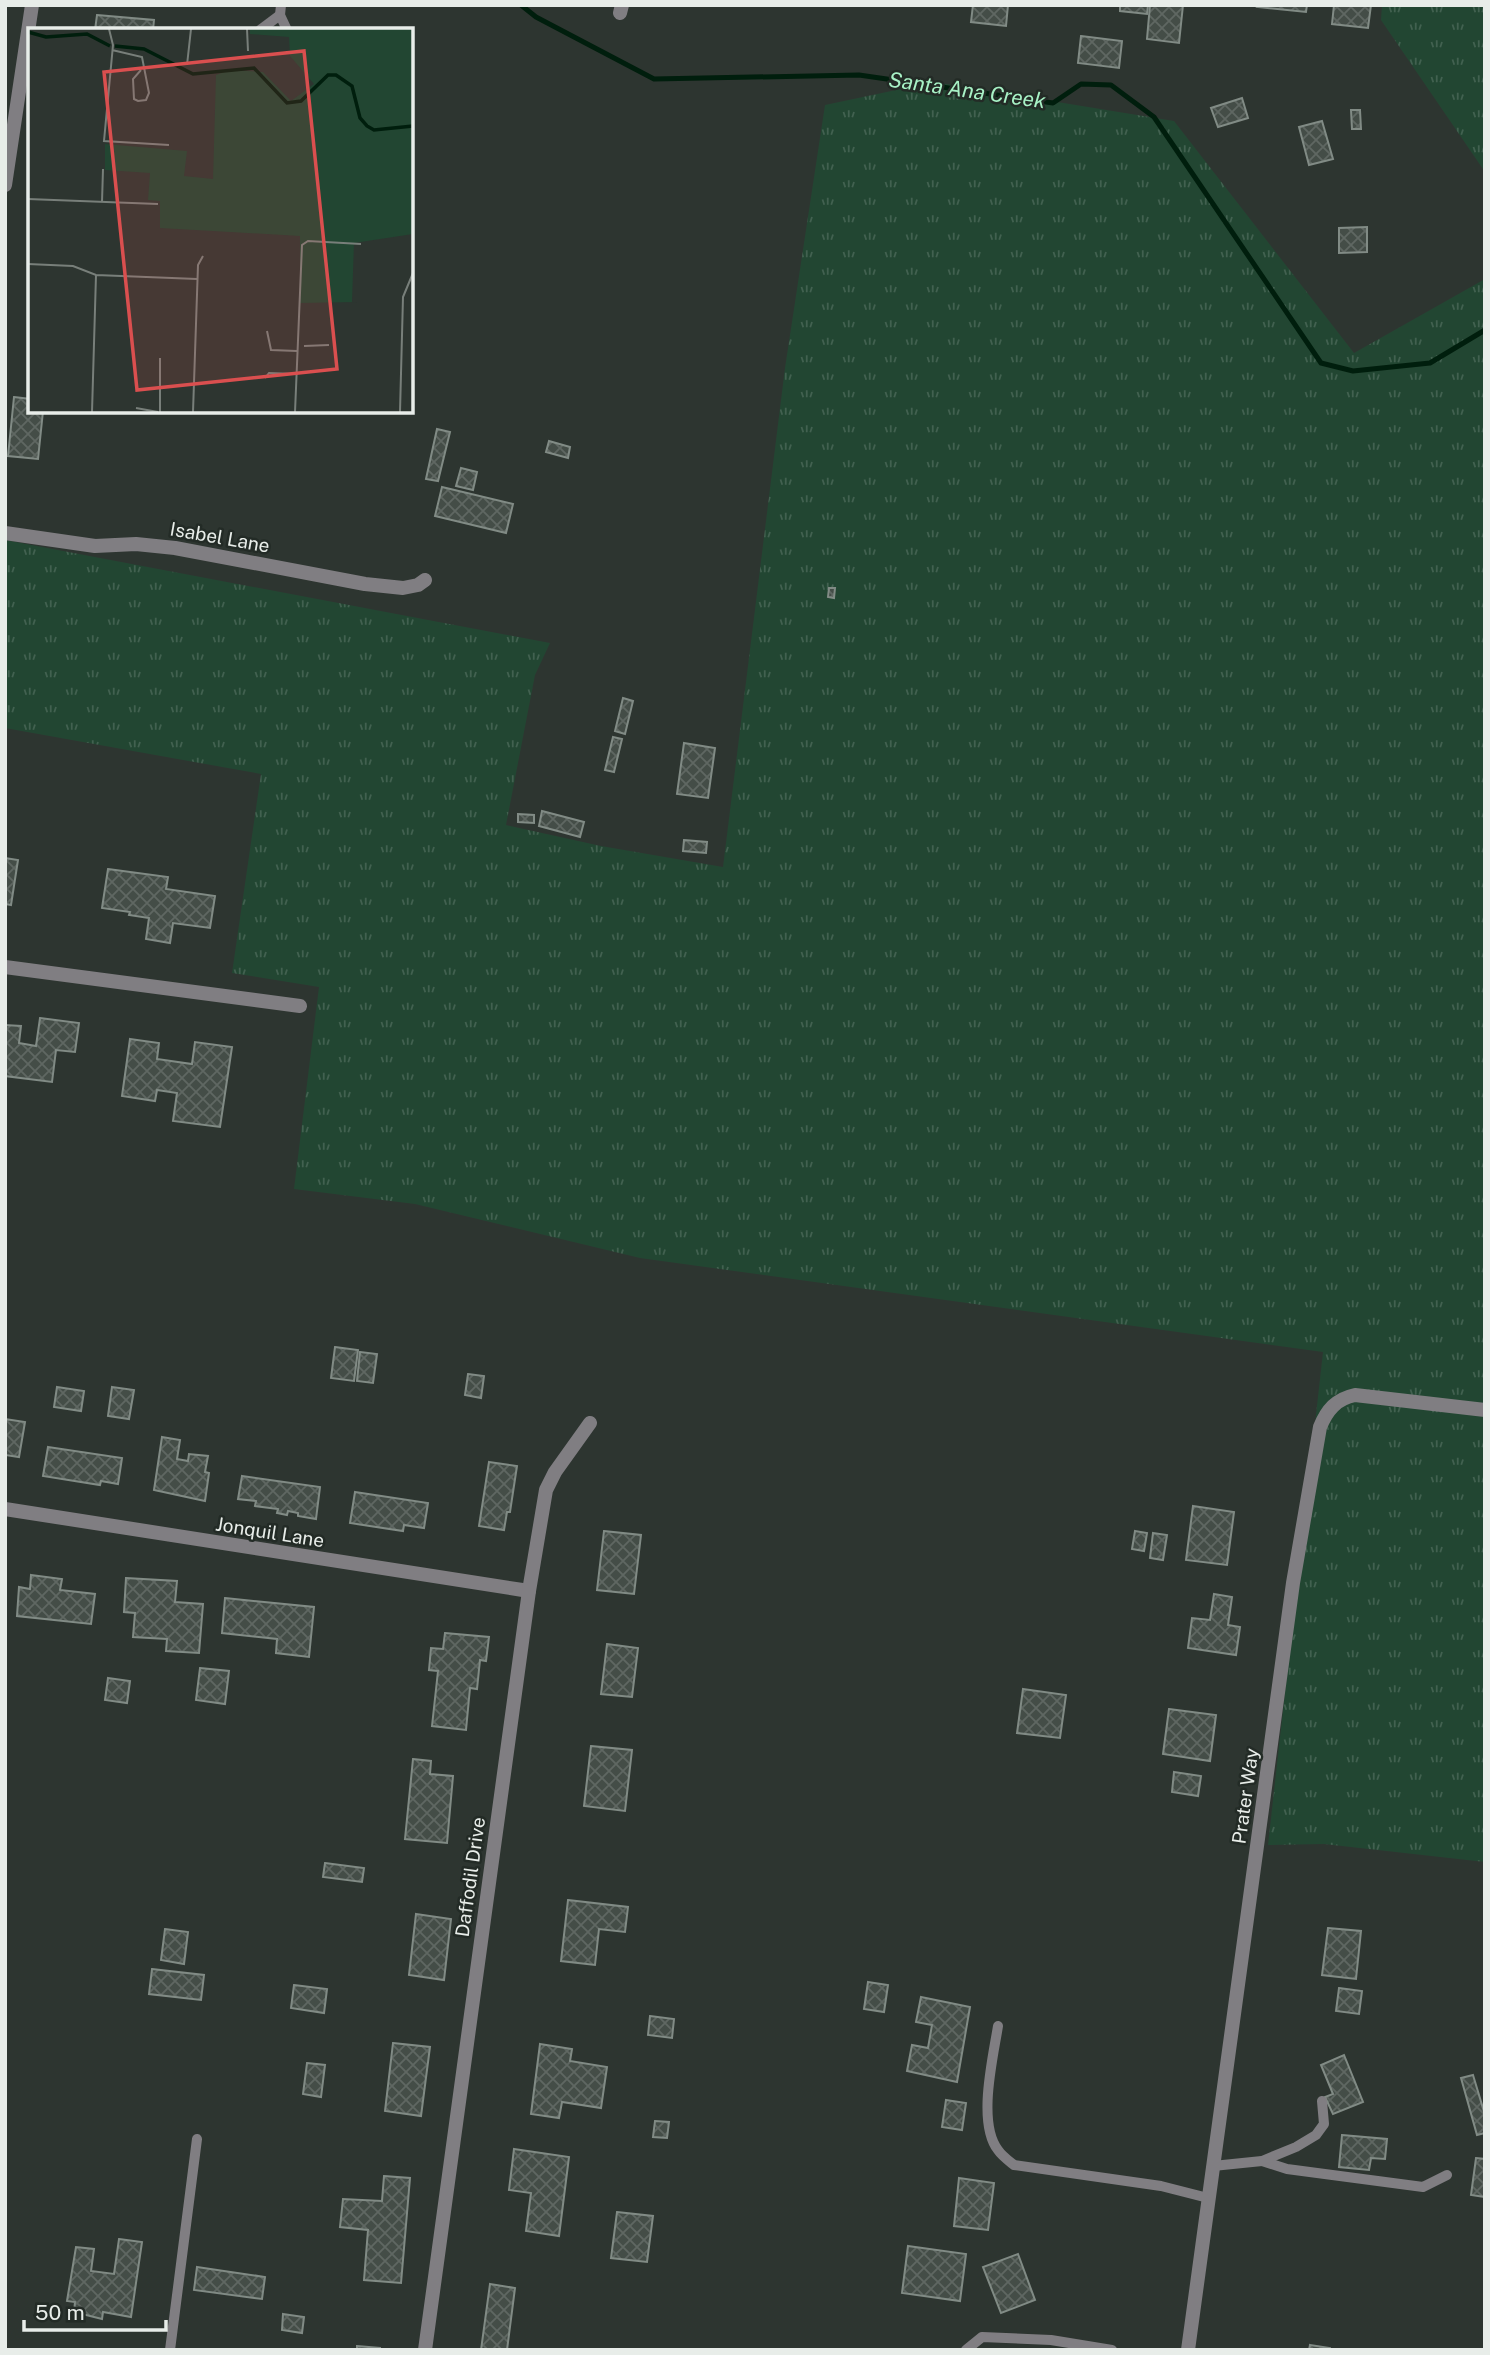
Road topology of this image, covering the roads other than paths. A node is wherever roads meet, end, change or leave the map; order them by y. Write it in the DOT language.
graph roads {
  1 [pos="32,5"];
  2 [pos="280,10"];
  3 [pos="29,28"];
  4 [pos="262,28"];
  5 [pos="286,28"];
  6 [pos="28,32"];
  7 [pos="5,186"];
  8 [pos="5,533"];
  9 [pos="425,580"];
  10 [pos="5,967"];
  11 [pos="300,1006"];
  12 [pos="1485,1409"];
  13 [pos="590,1423"];
  14 [pos="5,1509"];
  15 [pos="529,1591"];
  16 [pos="998,2026"];
  17 [pos="1322,2101"];
  18 [pos="197,2139"];
  19 [pos="1262,2161"];
  20 [pos="1213,2166"];
  21 [pos="1447,2175"];
  22 [pos="1208,2198"];
  23 [pos="170,2350"];
  24 [pos="425,2350"];
  25 [pos="966,2350"];
  26 [pos="1112,2350"];
  27 [pos="1188,2350"];
  1 -- 3 [label="street"];
  2 -- 4 [label="lane"];
  2 -- 5 [label="lane"];
  6 -- 7 [label="street"];
  8 -- 9 [label="street, Isabel Lane"];
  10 -- 11 [label="street"];
  12 -- 20 [label="street, Prater Way"];
  13 -- 15 [label="street, Daffodil Drive"];
  14 -- 15 [label="street, Jonquil Lane"];
  15 -- 24 [label="street, Daffodil Drive"];
  16 -- 22 [label="lane"];
  17 -- 19 [label="lane"];
  18 -- 23 [label="lane"];
  19 -- 20 [label="lane"];
  19 -- 21 [label="lane"];
  20 -- 22 [label="street, Prater Way"];
  22 -- 27 [label="street, Prater Way"];
  25 -- 26 [label="lane"];
}
